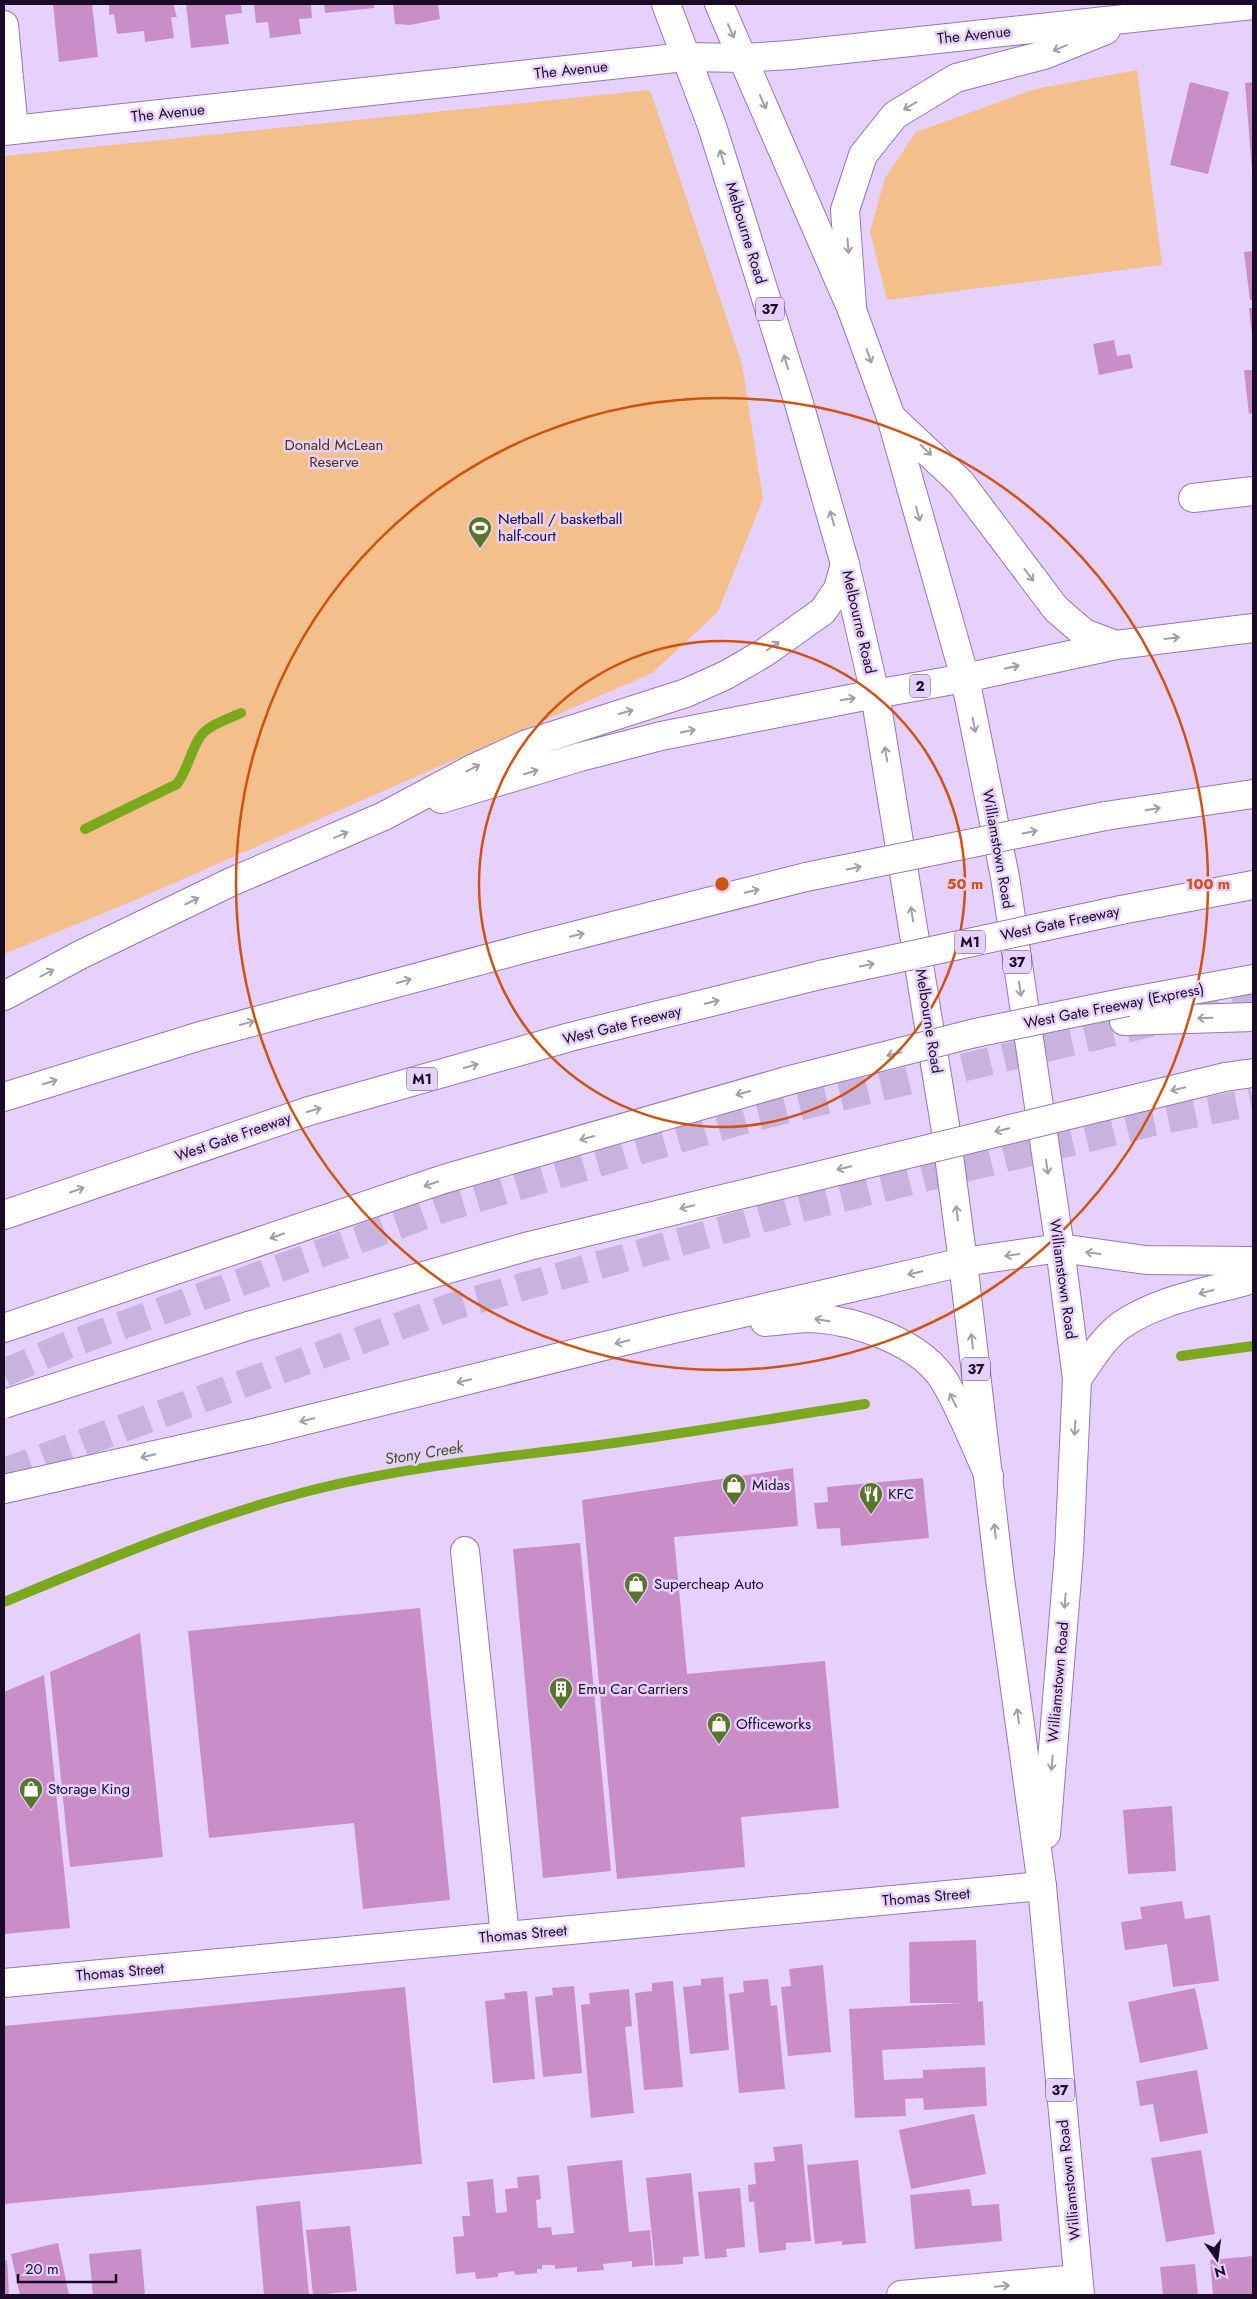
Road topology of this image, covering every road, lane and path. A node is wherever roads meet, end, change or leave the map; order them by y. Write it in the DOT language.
graph roads {
  1 [pos="666,4"];
  2 [pos="719,4"];
  3 [pos="1253,4"];
  4 [pos="1138,17"];
  5 [pos="4,25"];
  6 [pos="685,57"];
  7 [pos="743,58"];
  8 [pos="9,130"];
  9 [pos="852,310"];
  10 [pos="891,417"];
  11 [pos="1253,491"];
  12 [pos="1192,498"];
  13 [pos="845,564"];
  14 [pos="1253,628"];
  15 [pos="1116,645"];
  16 [pos="965,678"];
  17 [pos="875,694"];
  18 [pos="1253,794"];
  19 [pos="384,816"];
  20 [pos="1253,885"];
  21 [pos="1253,979"];
  22 [pos="4,996"];
  23 [pos="1126,1011"];
  24 [pos="1253,1017"];
  25 [pos="1253,1073"];
  26 [pos="4,1097"];
  27 [pos="4,1215"];
  28 [pos="1060,1248"];
  29 [pos="1253,1261"];
  30 [pos="963,1262"];
  31 [pos="1253,1279"];
  32 [pos="4,1328"];
  33 [pos="669,1330"];
  34 [pos="1077,1380"];
  35 [pos="4,1404"];
  36 [pos="989,1476"];
  37 [pos="4,1488"];
  38 [pos="465,1551"];
  39 [pos="1042,1886"];
  40 [pos="505,1936"];
  41 [pos="4,1983"];
  42 [pos="1079,2287"];
  43 [pos="901,2295"];
  1 -- 6 [label="main road, Melbourne Road / 37"];
  2 -- 7 [label="main road, 37, one-way"];
  3 -- 4 [label="main road, The Avenue"];
  4 -- 7 [label="main road, The Avenue"];
  4 -- 9 [label="main road, The Avenue, one-way"];
  5 -- 8 [label="main road"];
  6 -- 7 [label="main road, The Avenue"];
  6 -- 8 [label="main road, The Avenue"];
  13 -- 6 [label="main road, Melbourne Road / 37, one-way"];
  7 -- 9 [label="main road, 37, one-way"];
  9 -- 10 [label="main road, 37, one-way"];
  10 -- 15 [label="main road, one-way"];
  10 -- 16 [label="main road, 37, one-way"];
  11 -- 12 [label="main road"];
  13 -- 17 [label="main road, Melbourne Road / 37"];
  19 -- 13 [label="main road, one-way"];
  15 -- 14 [label="main road, one-way"];
  16 -- 15 [label="main road, one-way"];
  16 -- 17 [label="main road, 2"];
  16 -- 28 [label="main road, Williamstown Road / 37, one-way"];
  19 -- 17 [label="main road, one-way"];
  30 -- 17 [label="main road, Melbourne Road / 37, one-way"];
  26 -- 18 [label="main road, one-way, bridge"];
  22 -- 19 [label="main road, one-way"];
  27 -- 20 [label="main road, West Gate Freeway / M1, one-way, bridge"];
  21 -- 23 [label="main road, West Gate Freeway (Express)"];
  24 -- 23 [label="main road, one-way"];
  23 -- 32 [label="main road, one-way, bridge"];
  25 -- 35 [label="main road, one-way, bridge"];
  29 -- 28 [label="main road, one-way"];
  28 -- 30 [label="main road, one-way"];
  28 -- 34 [label="main road, Williamstown Road / 37"];
  30 -- 33 [label="main road, one-way"];
  36 -- 30 [label="main road, Williamstown Road / 37, one-way"];
  31 -- 34 [label="main road, one-way"];
  36 -- 33 [label="main road, one-way"];
  33 -- 37 [label="main road, one-way"];
  34 -- 39 [label="main road, Williamstown Road / 37, one-way"];
  39 -- 36 [label="main road, Williamstown Road / 37, one-way"];
  38 -- 40 [label="main road"];
  39 -- 40 [label="main road, Thomas Street"];
  39 -- 42 [label="main road, Williamstown Road / 37"];
  40 -- 41 [label="main road, Thomas Street"];
  43 -- 42 [label="main road, one-way"];
}
